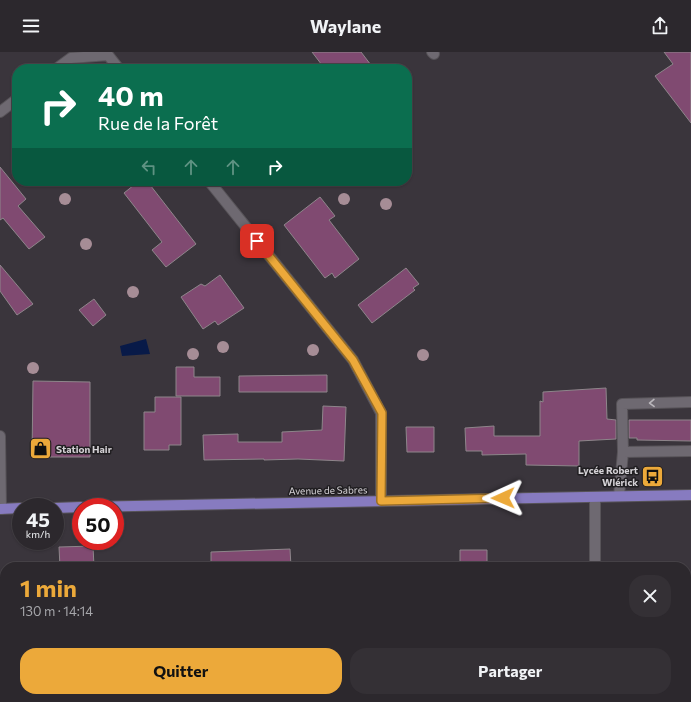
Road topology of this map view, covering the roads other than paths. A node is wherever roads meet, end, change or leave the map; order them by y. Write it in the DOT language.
graph roads {
  1 [pos="63,64"];
  2 [pos="115,64"];
  3 [pos="12,103"];
  4 [pos="0,112"];
  5 [pos="213,186"];
  6 [pos="691,402"];
  7 [pos="0,436"];
  8 [pos="691,451"];
  9 [pos="623,452"];
  10 [pos="691,494"];
  11 [pos="619,496"];
  12 [pos="595,497"];
  13 [pos="381,501"];
  14 [pos="124,506"];
  15 [pos="12,508"];
  16 [pos="0,509"];
  17 [pos="595,562"];
  1 -- 2 [label="street"];
  3 -- 4 [label="street"];
  5 -- 13 [label="street"];
  6 -- 9 [label="street, one-way"];
  7 -- 16 [label="street"];
  8 -- 9 [label="street"];
  9 -- 11 [label="street"];
  10 -- 11 [label="main road, Avenue de Sabres"];
  11 -- 12 [label="main road, Avenue de Sabres"];
  12 -- 13 [label="main road, Avenue de Sabres"];
  12 -- 17 [label="street"];
  13 -- 14 [label="main road, Avenue de Sabres"];
  15 -- 16 [label="main road"];
}
